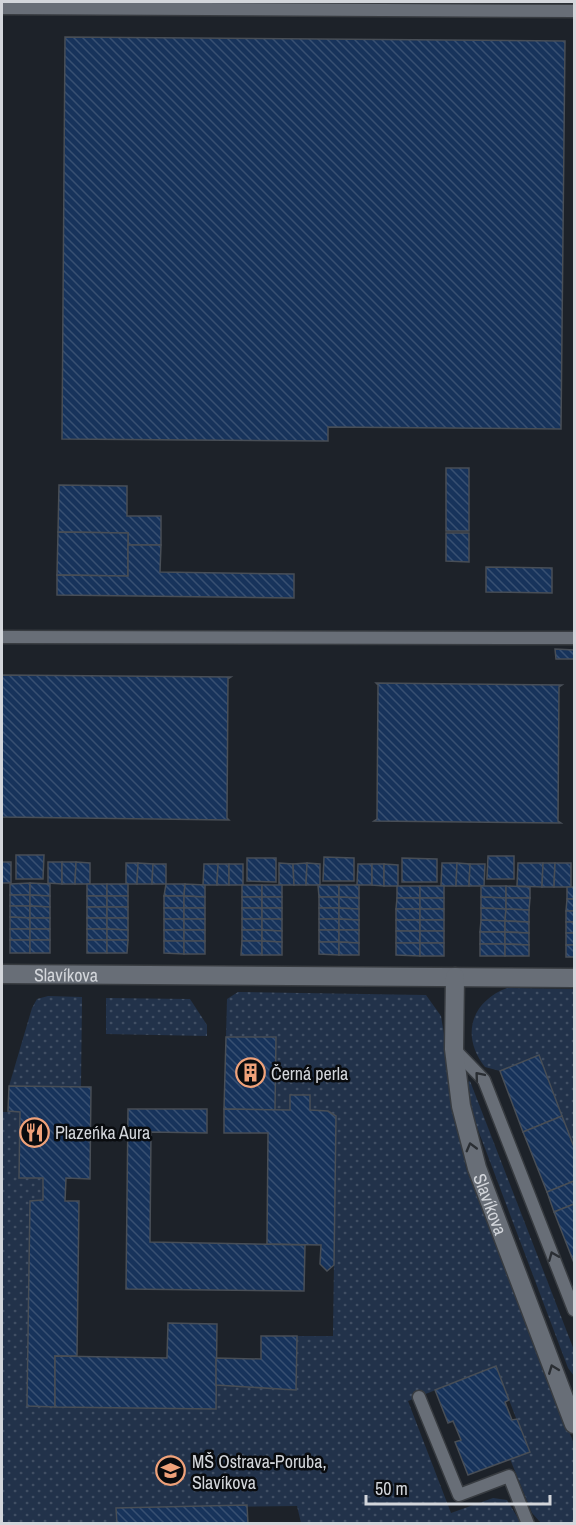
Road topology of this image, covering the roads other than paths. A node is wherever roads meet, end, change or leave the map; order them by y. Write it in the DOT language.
graph roads {
  1 [pos="2,8"];
  2 [pos="574,12"];
  3 [pos="2,637"];
  4 [pos="574,638"];
  5 [pos="2,974"];
  6 [pos="455,977"];
  7 [pos="574,978"];
  8 [pos="454,1049"];
  9 [pos="574,1310"];
  10 [pos="419,1396"];
  11 [pos="574,1420"];
  12 [pos="528,1524"];
  1 -- 2 [label="lane"];
  3 -- 4 [label="lane"];
  5 -- 6 [label="street, Slavíkova"];
  6 -- 7 [label="street, Slavíkova"];
  6 -- 8 [label="street, Slavíkova"];
  9 -- 8 [label="lane, one-way"];
  11 -- 8 [label="street, Slavíkova, one-way"];
  10 -- 12 [label="lane"];
}
